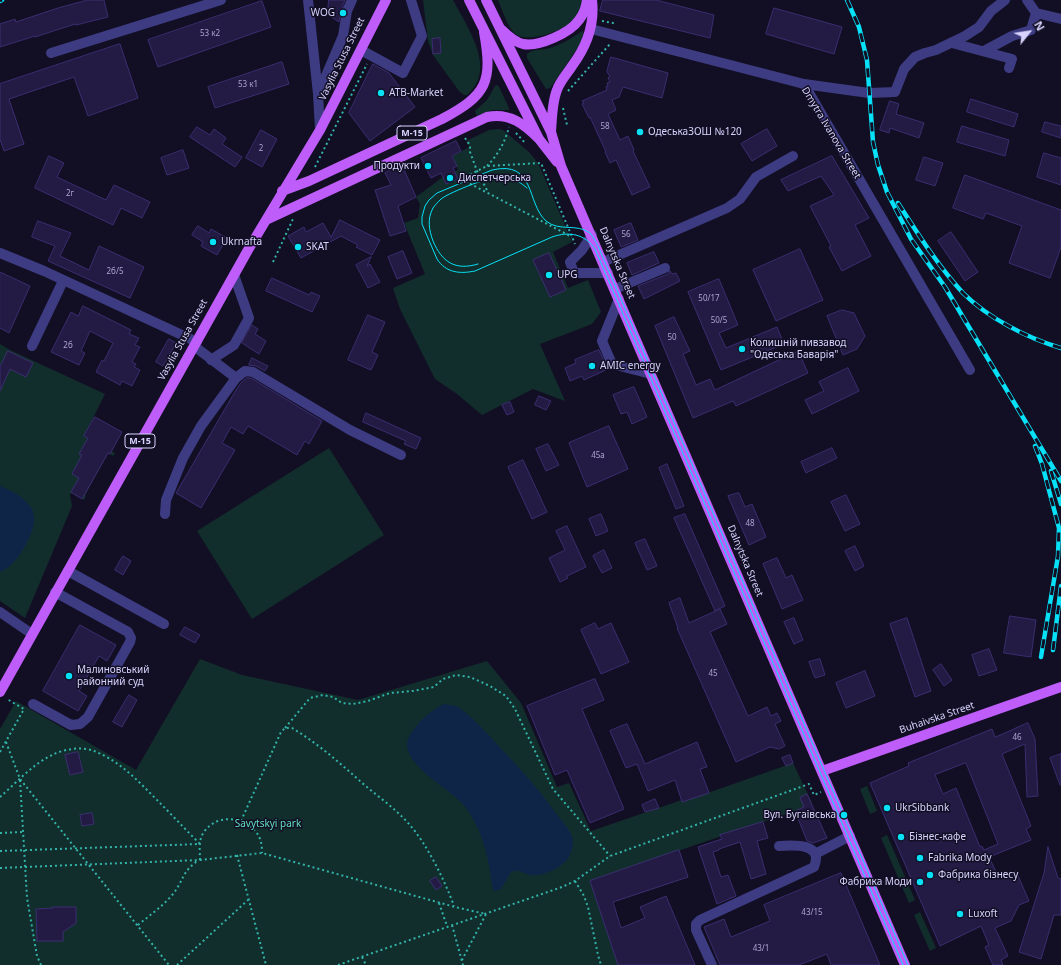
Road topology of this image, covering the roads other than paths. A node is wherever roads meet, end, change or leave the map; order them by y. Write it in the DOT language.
graph roads {
  1 [pos="221,0"];
  2 [pos="308,0"];
  3 [pos="352,0"];
  4 [pos="386,0"];
  5 [pos="411,0"];
  6 [pos="469,0"];
  7 [pos="486,0"];
  8 [pos="587,0"];
  9 [pos="592,0"];
  10 [pos="1005,0"];
  11 [pos="1027,0"];
  12 [pos="1036,13"];
  13 [pos="1061,19"];
  14 [pos="498,26"];
  15 [pos="591,29"];
  16 [pos="484,32"];
  17 [pos="952,42"];
  18 [pos="361,50"];
  19 [pos="984,51"];
  20 [pos="51,53"];
  21 [pos="1009,68"];
  22 [pos="804,84"];
  23 [pos="318,94"];
  24 [pos="320,130"];
  25 [pos="550,132"];
  26 [pos="540,139"];
  27 [pos="793,156"];
  28 [pos="561,166"];
  29 [pos="282,192"];
  30 [pos="266,220"];
  31 [pos="592,235"];
  32 [pos="0,254"];
  33 [pos="603,262"];
  34 [pos="665,268"];
  35 [pos="608,273"];
  36 [pos="234,275"];
  37 [pos="63,281"];
  38 [pos="617,294"];
  39 [pos="195,344"];
  40 [pos="32,346"];
  41 [pos="211,360"];
  42 [pos="970,370"];
  43 [pos="651,374"];
  44 [pos="236,378"];
  45 [pos="401,455"];
  46 [pos="165,514"];
  47 [pos="68,570"];
  48 [pos="55,592"];
  49 [pos="0,612"];
  50 [pos="164,624"];
  51 [pos="32,634"];
  52 [pos="1061,687"];
  53 [pos="3,696"];
  54 [pos="33,704"];
  55 [pos="822,771"];
  56 [pos="850,836"];
  57 [pos="779,846"];
  58 [pos="815,854"];
  59 [pos="712,965"];
  60 [pos="906,965"];
  1 -- 20 [label="lane"];
  2 -- 23 [label="lane"];
  3 -- 23 [label="lane"];
  4 -- 18 [label="main road, Vasylia Stusa Street / М-15"];
  5 -- 18 [label="lane"];
  6 -- 16 [label="main road, Dalnytska Street / М-15"];
  7 -- 14 [label="main road, Dalnytska Street"];
  8 -- 14 [label="main road"];
  9 -- 15 [label="main road"];
  10 -- 17 [label="lane"];
  11 -- 12 [label="lane"];
  12 -- 13 [label="lane"];
  12 -- 19 [label="lane"];
  14 -- 25 [label="main road, Dalnytska Street"];
  15 -- 22 [label="lane, Dmytra Ivanova Street"];
  15 -- 25 [label="main road"];
  16 -- 26 [label="main road, Dalnytska Street"];
  16 -- 29 [label="main road, М-15"];
  17 -- 19 [label="lane"];
  17 -- 22 [label="lane"];
  18 -- 24 [label="main road, Vasylia Stusa Street / М-15"];
  19 -- 21 [label="lane"];
  22 -- 42 [label="lane, Dmytra Ivanova Street"];
  23 -- 24 [label="lane"];
  24 -- 29 [label="main road, Vasylia Stusa Street / М-15"];
  25 -- 28 [label="main road, Dalnytska Street"];
  26 -- 28 [label="main road, Dalnytska Street"];
  26 -- 30 [label="main road"];
  27 -- 33 [label="lane"];
  28 -- 31 [label="main road, Dalnytska Street"];
  29 -- 30 [label="main road, Vasylia Stusa Street / М-15"];
  30 -- 36 [label="main road, Vasylia Stusa Street / М-15"];
  31 -- 33 [label="main road, Dalnytska Street"];
  31 -- 35 [label="lane"];
  32 -- 37 [label="lane"];
  33 -- 35 [label="main road, Dalnytska Street"];
  34 -- 38 [label="lane"];
  35 -- 38 [label="main road, Dalnytska Street"];
  36 -- 39 [label="main road, Vasylia Stusa Street / М-15"];
  36 -- 41 [label="lane"];
  37 -- 39 [label="lane"];
  37 -- 40 [label="lane"];
  38 -- 43 [label="main road, Dalnytska Street"];
  38 -- 43 [label="lane"];
  39 -- 41 [label="lane"];
  39 -- 47 [label="main road, Vasylia Stusa Street / М-15"];
  41 -- 44 [label="lane"];
  43 -- 55 [label="main road, Dalnytska Street"];
  44 -- 45 [label="lane"];
  44 -- 46 [label="lane"];
  47 -- 48 [label="main road, Vasylia Stusa Street / М-15"];
  47 -- 50 [label="lane"];
  48 -- 51 [label="main road, Vasylia Stusa Street / М-15"];
  48 -- 54 [label="lane"];
  49 -- 51 [label="lane"];
  51 -- 53 [label="main road, Vasylia Stusa Street / М-15"];
  52 -- 55 [label="main road, Buhaivska Street"];
  55 -- 56 [label="main road, Dalnytska Street"];
  56 -- 58 [label="lane"];
  56 -- 60 [label="main road, Dalnytska Street"];
  57 -- 58 [label="lane"];
  58 -- 59 [label="lane"];
}
